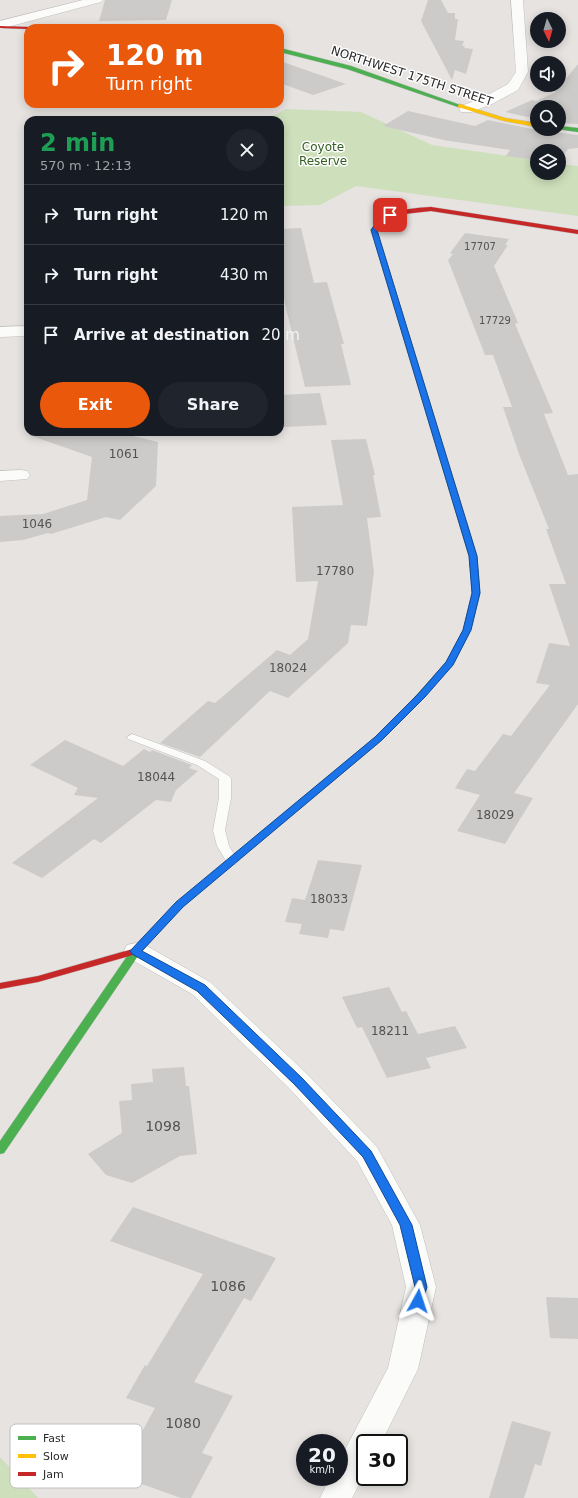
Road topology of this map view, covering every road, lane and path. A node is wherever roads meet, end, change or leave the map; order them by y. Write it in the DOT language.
graph roads {
  1 [pos="97,0"];
  2 [pos="517,0"];
  3 [pos="0,26"];
  4 [pos="24,28"];
  5 [pos="284,51"];
  6 [pos="466,109"];
  7 [pos="530,124"];
  8 [pos="566,129"];
  9 [pos="578,130"];
  10 [pos="578,232"];
  11 [pos="24,331"];
  12 [pos="0,332"];
  13 [pos="21,475"];
  14 [pos="0,476"];
  15 [pos="132,737"];
  16 [pos="232,861"];
  17 [pos="136,951"];
  18 [pos="0,986"];
  19 [pos="0,1150"];
  20 [pos="336,1498"];
  1 -- 3 [label="street"];
  2 -- 6 [label="street"];
  3 -- 4 [label="street"];
  5 -- 6 [label="street, NORTHWEST 175TH STREET"];
  6 -- 7 [label="street, NORTHWEST 175TH STREET"];
  8 -- 9 [label="street"];
  10 -- 16 [label="street"];
  11 -- 12 [label="street"];
  13 -- 14 [label="street"];
  15 -- 16 [label="lane"];
  16 -- 17 [label="street"];
  17 -- 18 [label="street"];
  17 -- 19 [label="street"];
  17 -- 20 [label="street"];
}
